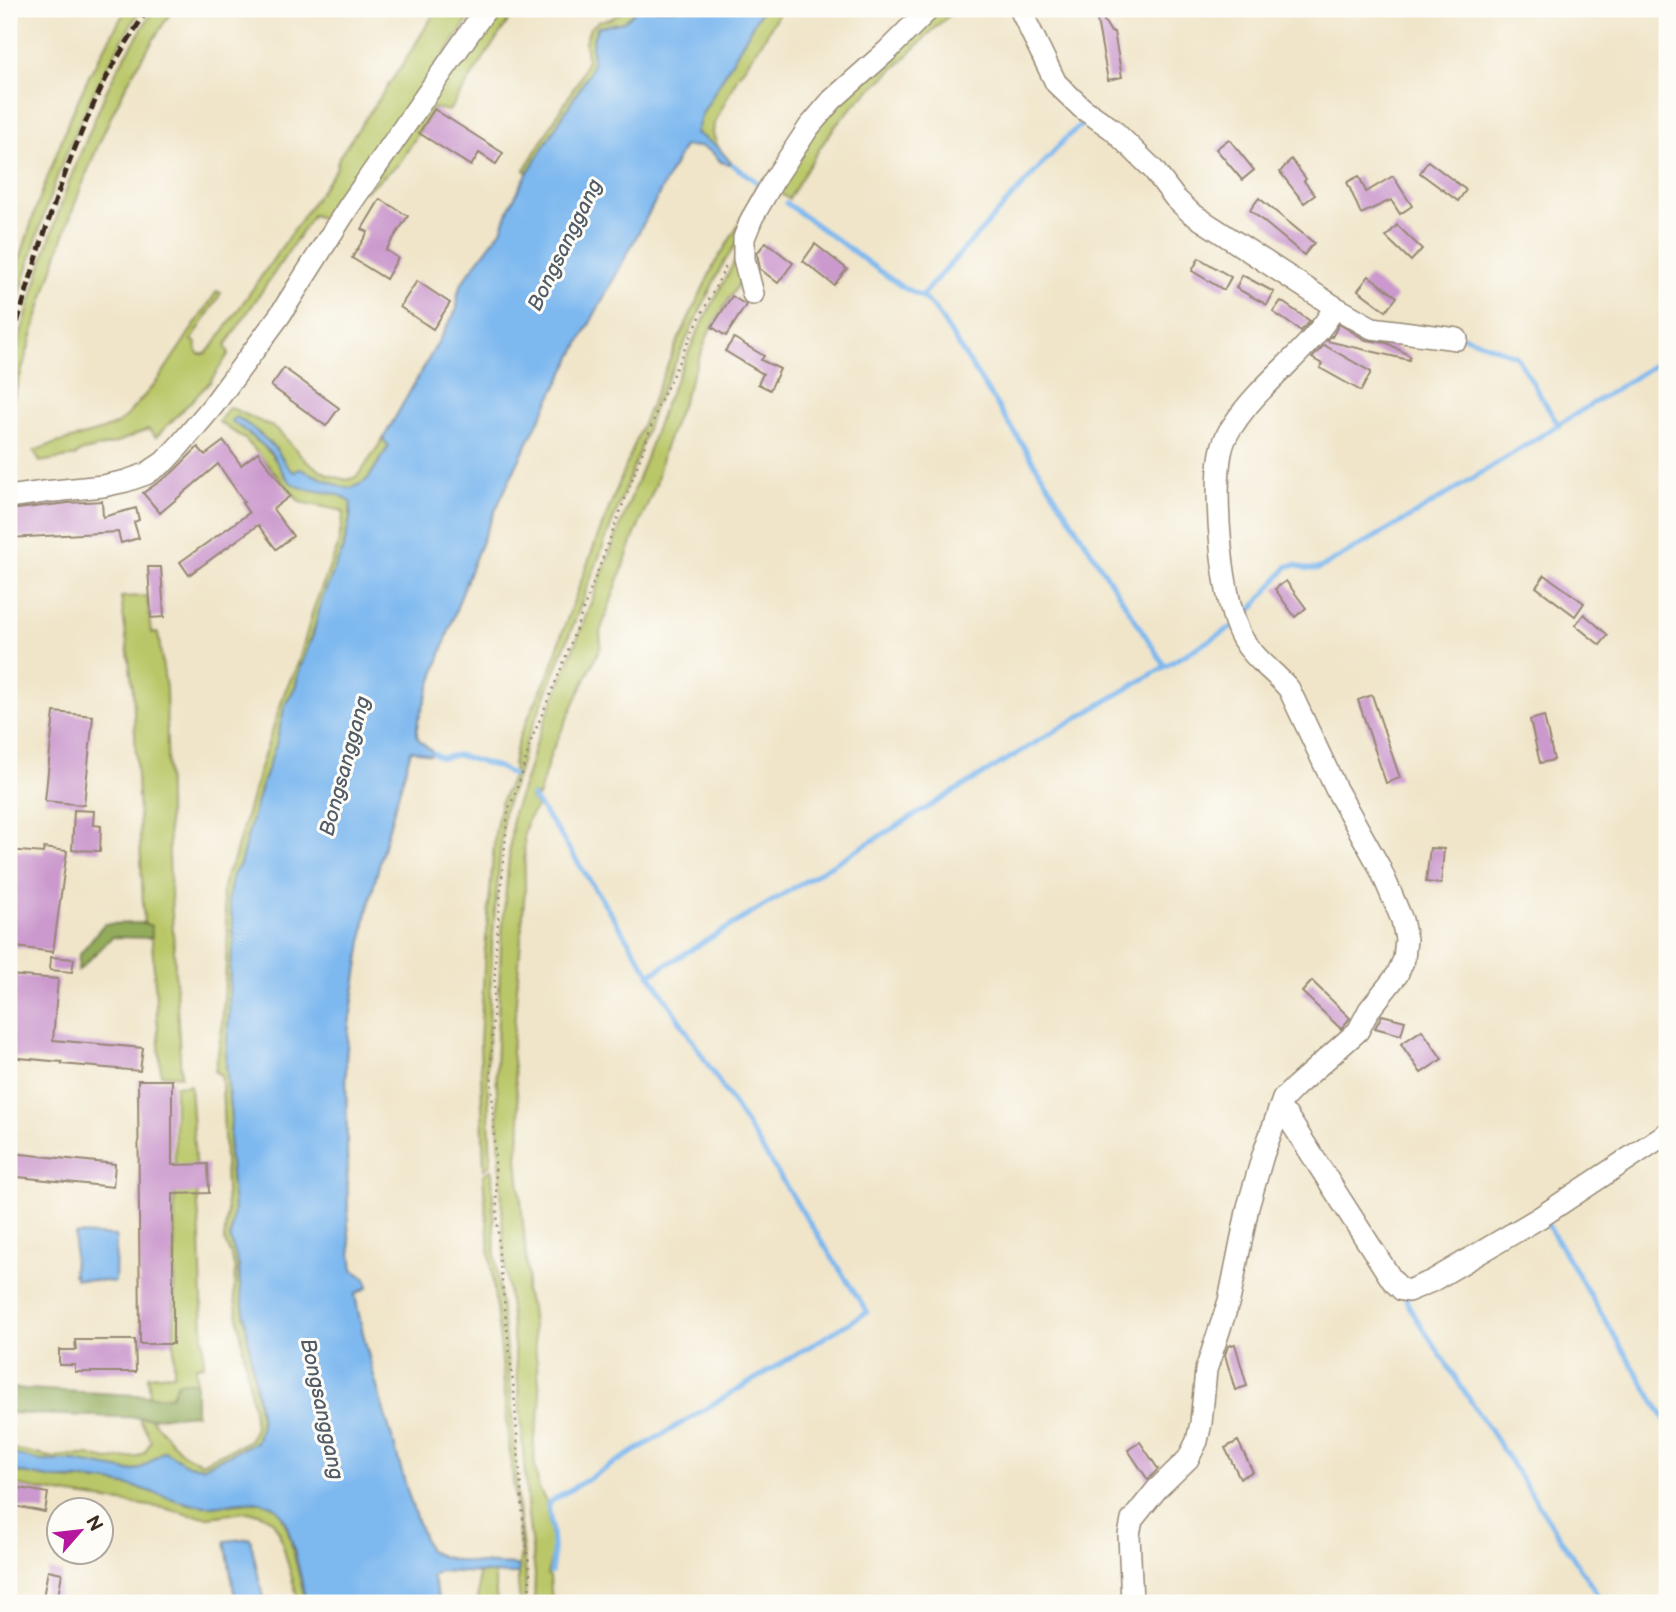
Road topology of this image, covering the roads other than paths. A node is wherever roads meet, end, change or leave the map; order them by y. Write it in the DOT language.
graph roads {
  1 [pos="486,9"];
  2 [pos="929,9"];
  3 [pos="1020,9"];
  4 [pos="753,294"];
  5 [pos="1335,307"];
  6 [pos="1457,339"];
  7 [pos="9,497"];
  8 [pos="1278,1112"];
  9 [pos="1667,1133"];
  10 [pos="1132,1603"];
  1 -- 7 [label="street"];
  2 -- 4 [label="street"];
  3 -- 5 [label="street"];
  5 -- 6 [label="street"];
  5 -- 8 [label="street"];
  8 -- 9 [label="street"];
  8 -- 10 [label="street"];
}
